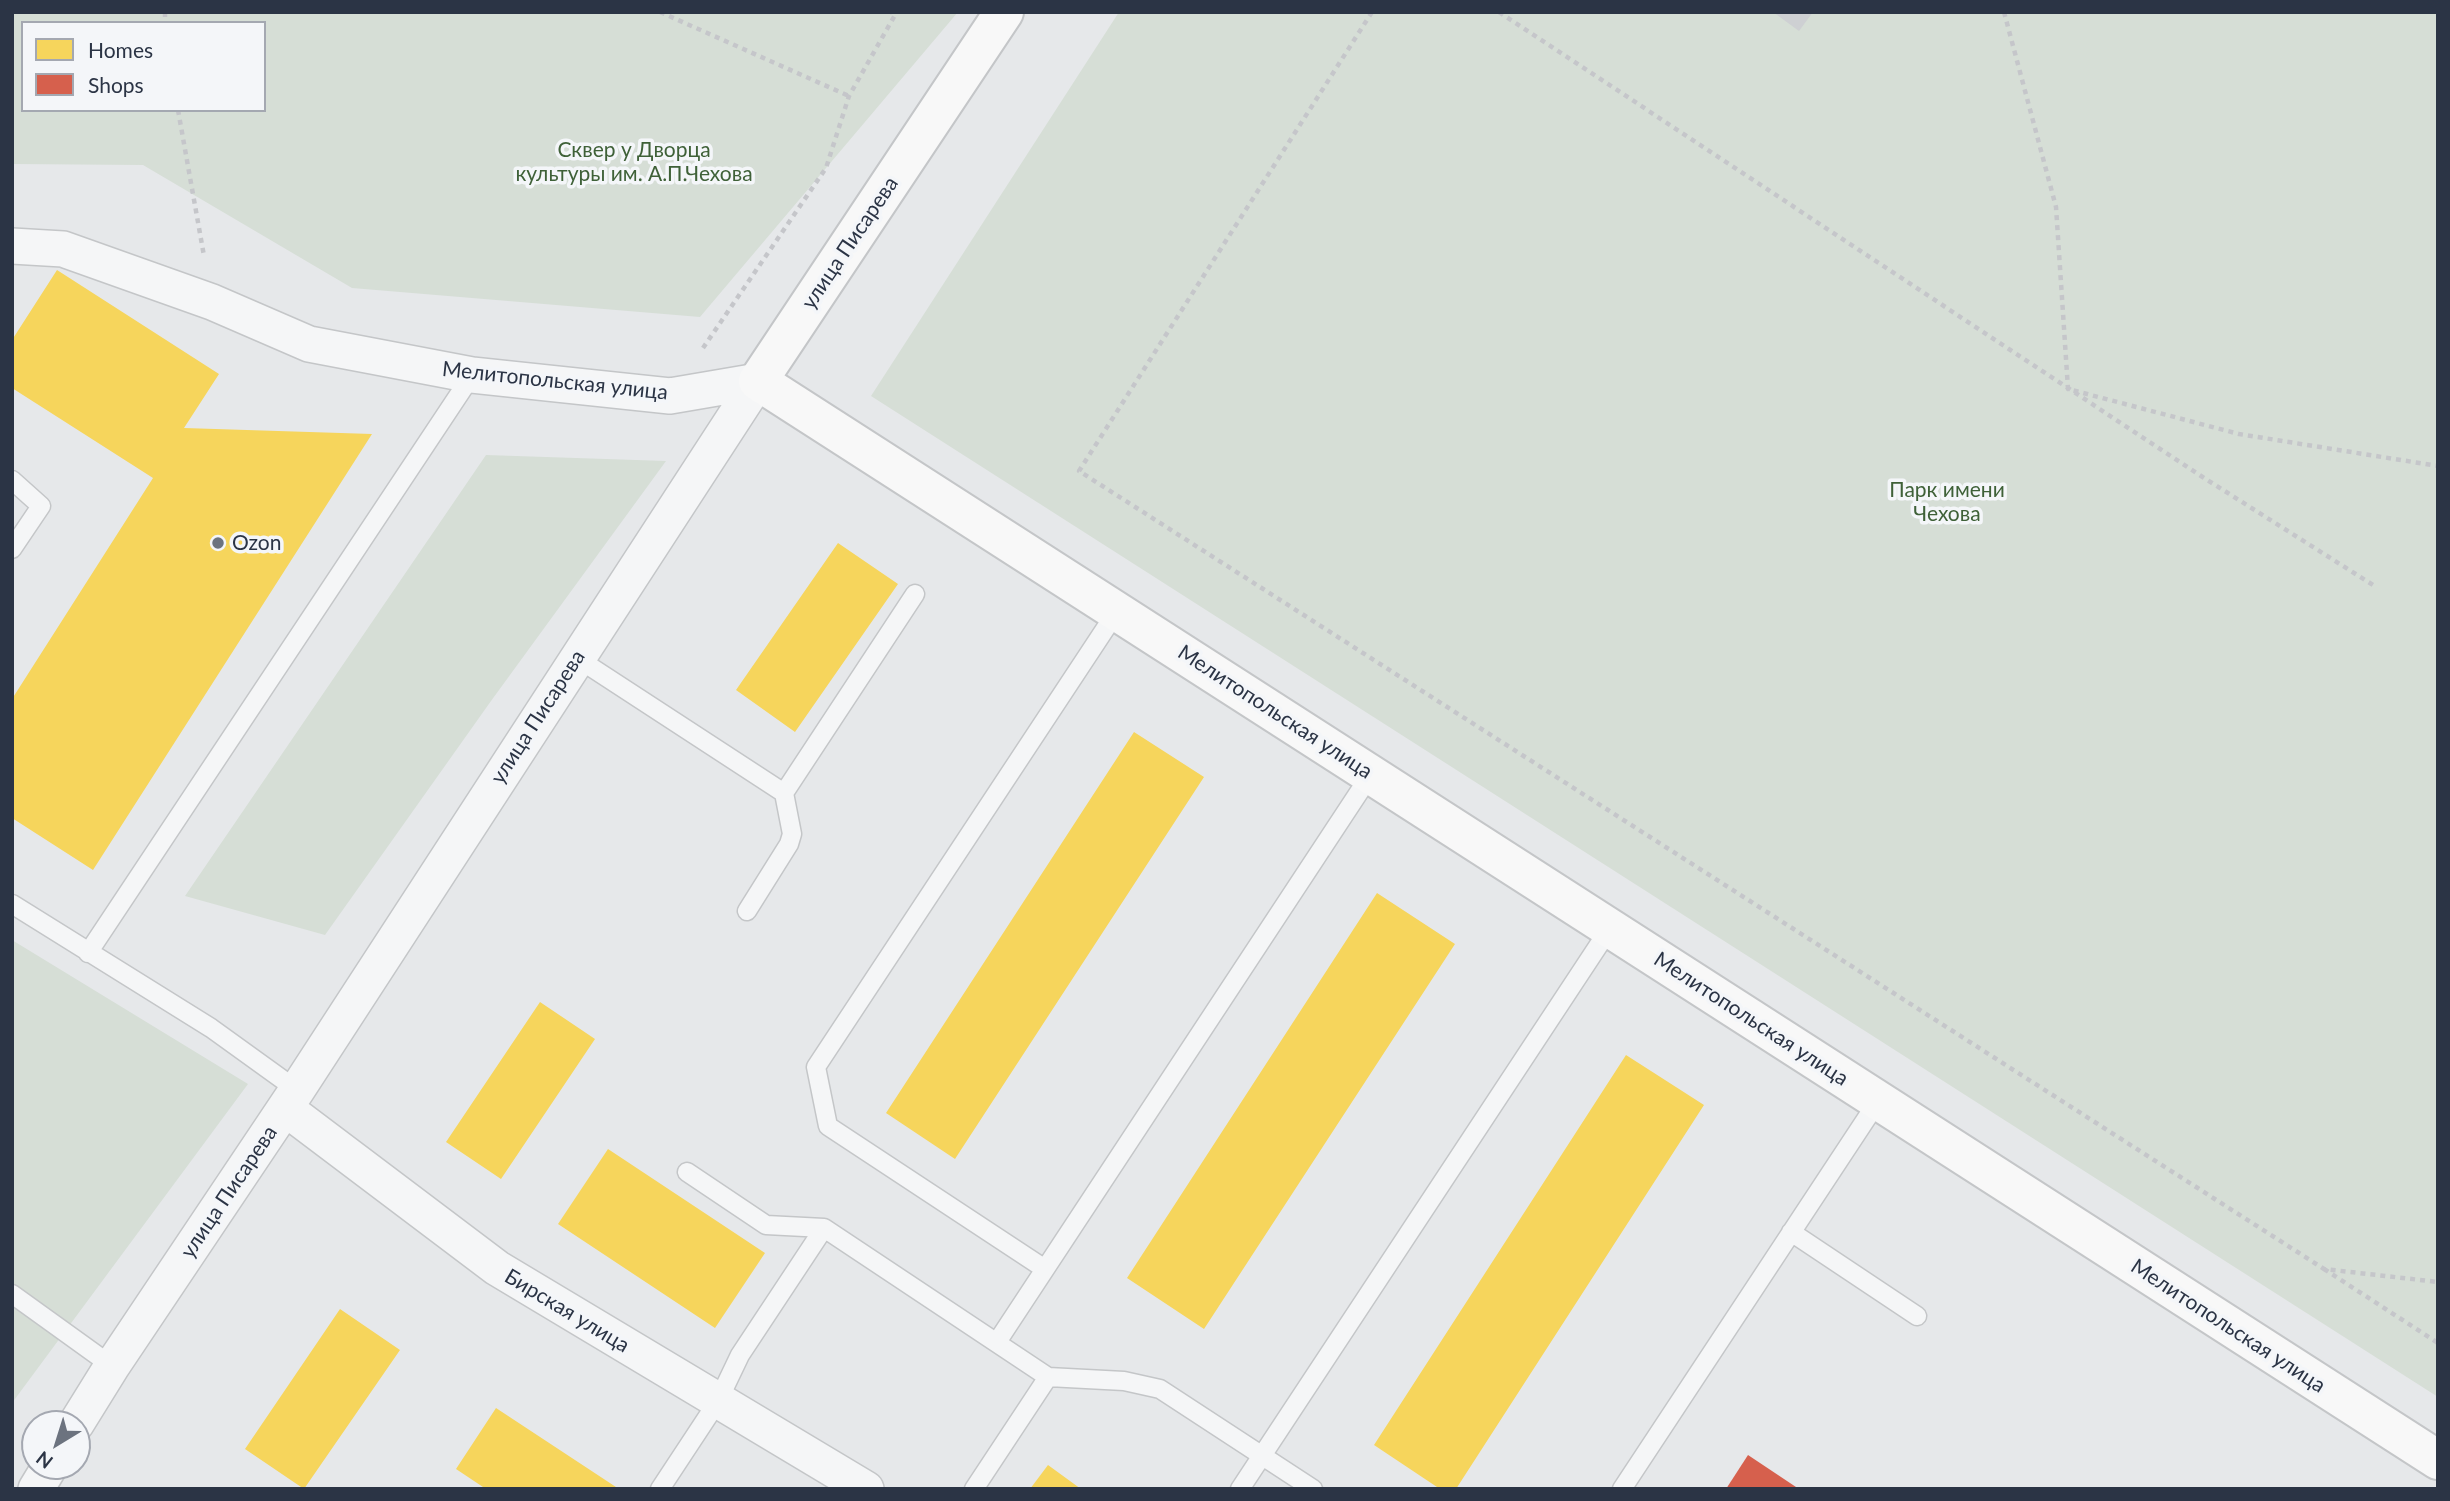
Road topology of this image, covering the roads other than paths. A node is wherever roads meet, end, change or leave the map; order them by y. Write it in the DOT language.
graph roads {
  1 [pos="1004,12"];
  2 [pos="12,246"];
  3 [pos="472,375"];
  4 [pos="758,381"];
  5 [pos="12,480"];
  6 [pos="12,549"];
  7 [pos="915,594"];
  8 [pos="1117,611"];
  9 [pos="577,658"];
  10 [pos="1371,774"];
  11 [pos="784,793"];
  12 [pos="12,904"];
  13 [pos="747,911"];
  14 [pos="1610,928"];
  15 [pos="88,953"];
  16 [pos="291,1099"];
  17 [pos="1878,1101"];
  18 [pos="687,1172"];
  19 [pos="824,1228"];
  20 [pos="1791,1232"];
  21 [pos="1045,1269"];
  22 [pos="12,1294"];
  23 [pos="1917,1316"];
  24 [pos="996,1342"];
  25 [pos="112,1366"];
  26 [pos="1048,1377"];
  27 [pos="718,1401"];
  28 [pos="85,1410"];
  29 [pos="1262,1455"];
  30 [pos="2438,1460"];
  31 [pos="660,1489"];
  32 [pos="866,1489"];
  33 [pos="974,1489"];
  34 [pos="1240,1489"];
  35 [pos="1313,1489"];
  36 [pos="1622,1489"];
  1 -- 4 [label="main road, улица Писарева"];
  2 -- 3 [label="street, Мелитопольская улица"];
  3 -- 4 [label="street, Мелитопольская улица"];
  3 -- 15 [label="lane"];
  4 -- 8 [label="main road, Мелитопольская улица"];
  4 -- 9 [label="street, улица Писарева"];
  5 -- 6 [label="lane"];
  7 -- 11 [label="lane"];
  8 -- 10 [label="main road, Мелитопольская улица"];
  8 -- 21 [label="lane"];
  9 -- 11 [label="lane"];
  9 -- 16 [label="street, улица Писарева"];
  10 -- 14 [label="main road, Мелитопольская улица"];
  10 -- 21 [label="lane"];
  11 -- 13 [label="lane"];
  12 -- 15 [label="lane"];
  14 -- 17 [label="main road, Мелитопольская улица"];
  14 -- 29 [label="lane"];
  15 -- 16 [label="lane"];
  16 -- 25 [label="street, улица Писарева"];
  16 -- 27 [label="street, Бирская улица"];
  17 -- 20 [label="lane"];
  17 -- 30 [label="main road, Мелитопольская улица"];
  18 -- 19 [label="lane"];
  19 -- 24 [label="lane"];
  19 -- 27 [label="lane"];
  20 -- 23 [label="lane"];
  20 -- 36 [label="lane"];
  21 -- 24 [label="lane"];
  22 -- 25 [label="lane"];
  24 -- 26 [label="lane"];
  25 -- 28 [label="street, улица Писарева"];
  26 -- 29 [label="lane"];
  26 -- 33 [label="lane"];
  27 -- 31 [label="lane"];
  27 -- 32 [label="street, Бирская улица"];
  29 -- 34 [label="lane"];
  29 -- 35 [label="lane"];
}
